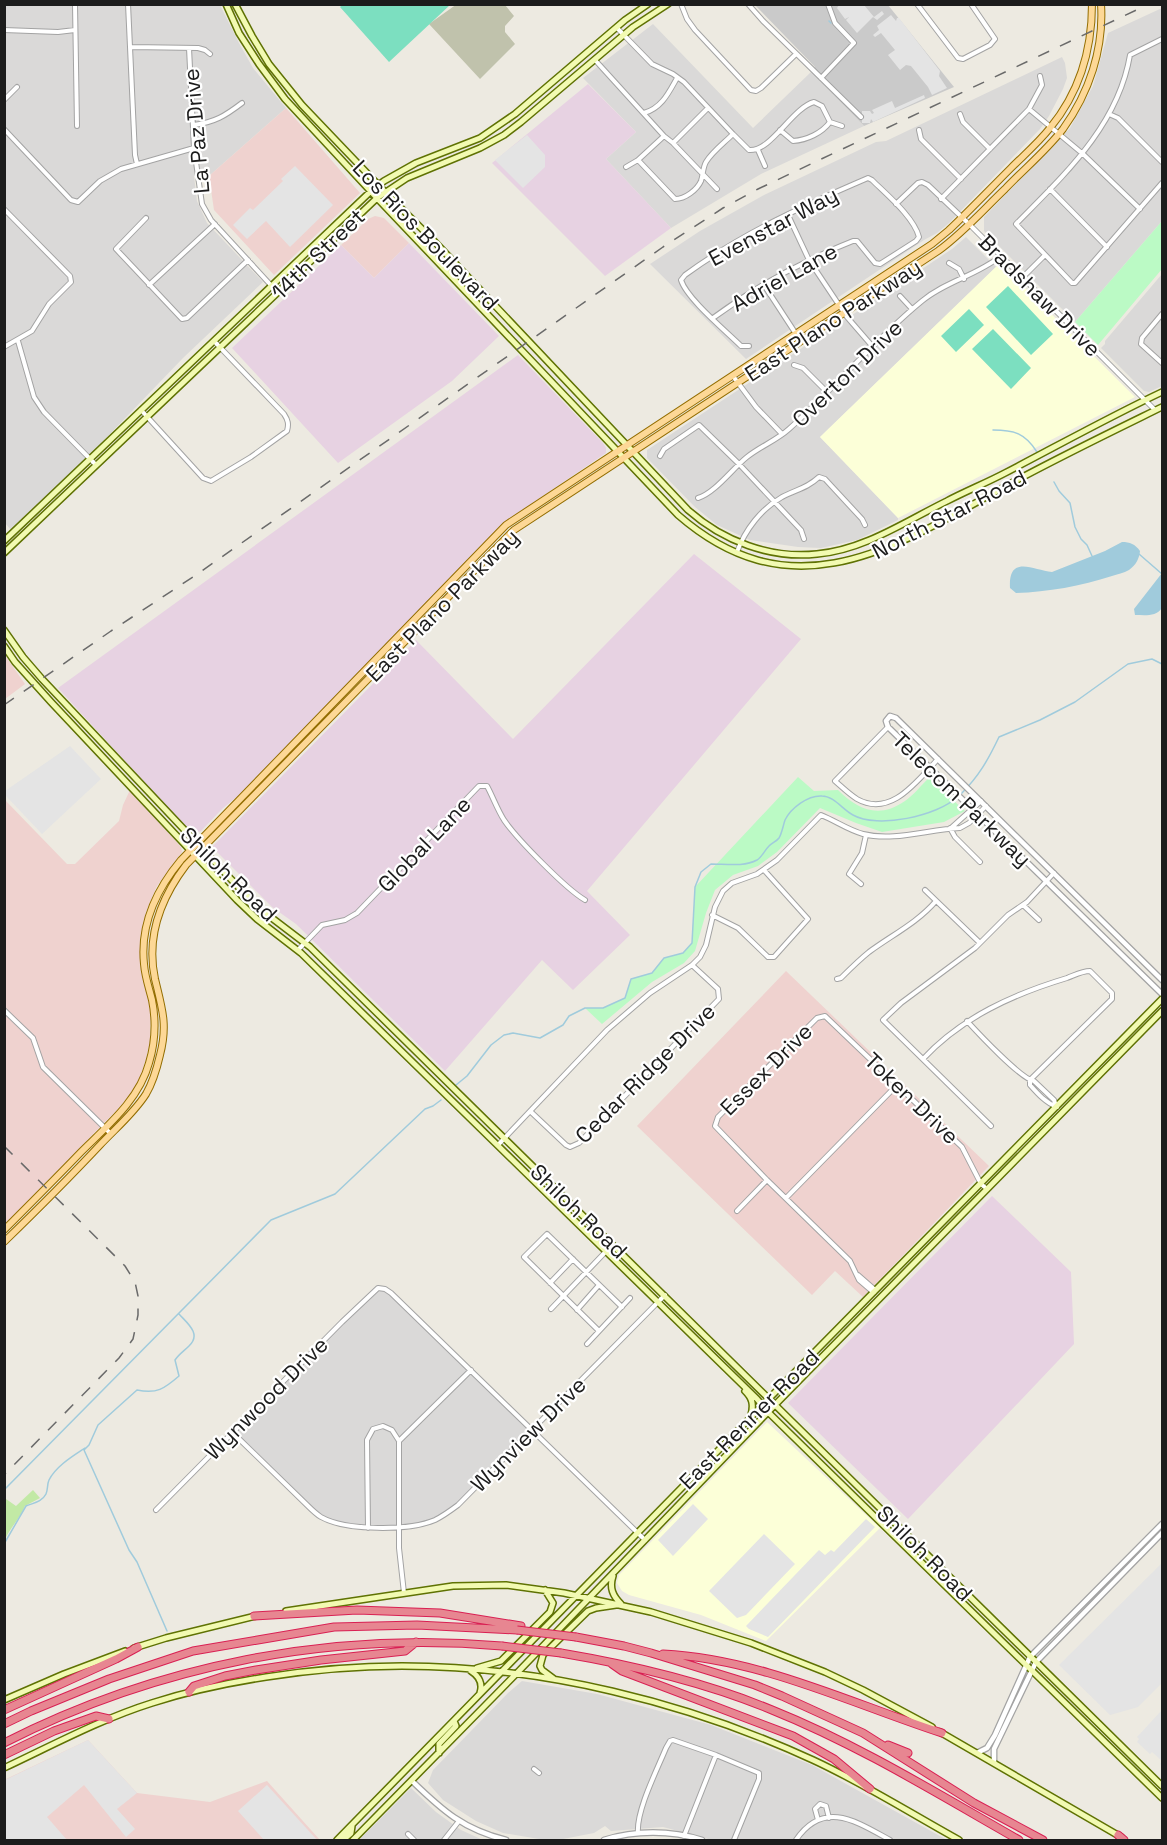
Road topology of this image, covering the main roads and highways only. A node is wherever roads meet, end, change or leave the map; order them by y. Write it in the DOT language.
graph roads {
  1 [pos="226,4"];
  2 [pos="235,4"];
  3 [pos="648,4"];
  4 [pos="668,4"];
  5 [pos="1092,4"];
  6 [pos="1101,4"];
  7 [pos="553,82"];
  8 [pos="559,90"];
  9 [pos="302,105"];
  10 [pos="295,110"];
  11 [pos="515,114"];
  12 [pos="521,122"];
  13 [pos="332,137"];
  14 [pos="326,143"];
  15 [pos="455,149"];
  16 [pos="458,158"];
  17 [pos="378,185"];
  18 [pos="371,191"];
  19 [pos="385,192"];
  20 [pos="377,198"];
  21 [pos="316,243"];
  22 [pos="439,247"];
  23 [pos="322,250"];
  24 [pos="431,256"];
  25 [pos="476,287"];
  26 [pos="468,295"];
  27 [pos="574,389"];
  28 [pos="1162,392"];
  29 [pos="565,397"];
  30 [pos="1162,407"];
  31 [pos="678,411"];
  32 [pos="682,419"];
  33 [pos="627,445"];
  34 [pos="617,451"];
  35 [pos="633,452"];
  36 [pos="624,458"];
  37 [pos="1002,475"];
  38 [pos="1008,485"];
  39 [pos="550,495"];
  40 [pos="555,503"];
  41 [pos="36,511"];
  42 [pos="694,516"];
  43 [pos="42,517"];
  44 [pos="913,518"];
  45 [pos="687,524"];
  46 [pos="920,532"];
  47 [pos="493,536"];
  48 [pos="4,541"];
  49 [pos="501,542"];
  50 [pos="4,553"];
  51 [pos="445,586"];
  52 [pos="452,594"];
  53 [pos="4,630"];
  54 [pos="394,639"];
  55 [pos="4,646"];
  56 [pos="402,646"];
  57 [pos="18,650"];
  58 [pos="10,656"];
  59 [pos="303,733"];
  60 [pos="310,740"];
  61 [pos="262,776"];
  62 [pos="268,782"];
  63 [pos="143,787"];
  64 [pos="137,794"];
  65 [pos="196,844"];
  66 [pos="202,849"];
  67 [pos="193,853"];
  68 [pos="146,929"];
  69 [pos="154,931"];
  70 [pos="352,989"];
  71 [pos="345,997"];
  72 [pos="1162,999"];
  73 [pos="1162,1011"];
  74 [pos="152,1053"];
  75 [pos="160,1055"];
  76 [pos="425,1063"];
  77 [pos="419,1069"];
  78 [pos="1057,1107"];
  79 [pos="1063,1112"];
  80 [pos="37,1197"];
  81 [pos="566,1199"];
  82 [pos="44,1204"];
  83 [pos="560,1205"];
  84 [pos="4,1230"];
  85 [pos="5,1240"];
  86 [pos="874,1293"];
  87 [pos="880,1298"];
  88 [pos="716,1346"];
  89 [pos="710,1352"];
  90 [pos="725,1367"];
  91 [pos="769,1398"];
  92 [pos="762,1405"];
  93 [pos="775,1405"];
  94 [pos="768,1412"];
  95 [pos="749,1419"];
  96 [pos="822,1450"];
  97 [pos="714,1455"];
  98 [pos="815,1457"];
  99 [pos="715,1467"];
  100 [pos="694,1475"];
  101 [pos="694,1489"];
  102 [pos="899,1528"];
  103 [pos="891,1532"];
  104 [pos="614,1573"];
  105 [pos="545,1589"];
  106 [pos="577,1596"];
  107 [pos="590,1598"];
  108 [pos="621,1604"];
  109 [pos="254,1616"];
  110 [pos="519,1628"];
  111 [pos="416,1642"];
  112 [pos="138,1647"];
  113 [pos="651,1653"];
  114 [pos="608,1661"];
  115 [pos="469,1670"];
  116 [pos="502,1672"];
  117 [pos="517,1673"];
  118 [pos="554,1680"];
  119 [pos="189,1692"];
  120 [pos="479,1696"];
  121 [pos="4,1700"];
  122 [pos="4,1710"];
  123 [pos="109,1719"];
  124 [pos="454,1721"];
  125 [pos="4,1724"];
  126 [pos="1104,1730"];
  127 [pos="863,1733"];
  128 [pos="942,1733"];
  129 [pos="1098,1736"];
  130 [pos="4,1743"];
  131 [pos="439,1753"];
  132 [pos="908,1754"];
  133 [pos="4,1755"];
  134 [pos="4,1768"];
  135 [pos="403,1773"];
  136 [pos="412,1781"];
  137 [pos="1162,1786"];
  138 [pos="870,1789"];
  139 [pos="1162,1798"];
  140 [pos="353,1825"];
  141 [pos="1123,1839"];
  142 [pos="337,1840"];
  143 [pos="343,1840"];
  144 [pos="353,1840"];
  145 [pos="959,1840"];
  146 [pos="1019,1840"];
  147 [pos="1043,1840"];
  1 -- 10 [label="main road, Los Rios Boulevard"];
  2 -- 9 [label="main road, Los Rios Boulevard"];
  3 -- 7 [label="main road, 14th Street"];
  4 -- 8 [label="main road, 14th Street"];
  5 -- 31 [label="main road, East Plano Parkway"];
  6 -- 32 [label="main road, East Plano Parkway"];
  7 -- 8 [label="main road"];
  7 -- 11 [label="main road, 14th Street"];
  8 -- 12 [label="main road, 14th Street"];
  9 -- 10 [label="main road"];
  9 -- 13 [label="main road, Los Rios Boulevard"];
  10 -- 14 [label="main road, Los Rios Boulevard"];
  11 -- 12 [label="main road"];
  11 -- 15 [label="main road, 14th Street"];
  12 -- 16 [label="main road, 14th Street"];
  13 -- 14 [label="main road"];
  13 -- 17 [label="main road, Los Rios Boulevard"];
  14 -- 18 [label="main road, Los Rios Boulevard"];
  15 -- 16 [label="main road"];
  15 -- 17 [label="main road, 14th Street"];
  16 -- 19 [label="main road, 14th Street"];
  17 -- 18 [label="main road, 14th Street"];
  17 -- 19 [label="main road, Los Rios Boulevard"];
  18 -- 20 [label="main road, Los Rios Boulevard"];
  18 -- 21 [label="main road, 14th Street"];
  19 -- 20 [label="main road, 14th Street"];
  19 -- 22 [label="main road, Los Rios Boulevard"];
  20 -- 23 [label="main road, 14th Street"];
  20 -- 24 [label="main road, Los Rios Boulevard"];
  21 -- 23 [label="main road"];
  21 -- 41 [label="main road, 14th Street"];
  22 -- 24 [label="main road"];
  22 -- 25 [label="main road, Los Rios Boulevard"];
  23 -- 43 [label="main road, 14th Street"];
  24 -- 26 [label="main road, Los Rios Boulevard"];
  25 -- 26 [label="main road"];
  25 -- 27 [label="main road, Los Rios Boulevard"];
  26 -- 29 [label="main road, Los Rios Boulevard"];
  27 -- 29 [label="main road"];
  27 -- 33 [label="main road, Los Rios Boulevard"];
  28 -- 37 [label="main road, North Star Road"];
  29 -- 34 [label="main road, Los Rios Boulevard"];
  30 -- 38 [label="main road, North Star Road"];
  31 -- 32 [label="main road"];
  31 -- 33 [label="main road, East Plano Parkway"];
  32 -- 35 [label="main road, East Plano Parkway"];
  33 -- 34 [label="main road, East Plano Parkway"];
  33 -- 35 [label="main road, Los Rios Boulevard"];
  34 -- 36 [label="main road, North Star Road"];
  34 -- 39 [label="main road, East Plano Parkway"];
  35 -- 36 [label="main road, East Plano Parkway"];
  35 -- 42 [label="main road, North Star Road"];
  36 -- 40 [label="main road, East Plano Parkway"];
  36 -- 45 [label="main road, North Star Road"];
  37 -- 38 [label="main road"];
  37 -- 44 [label="main road, North Star Road"];
  38 -- 46 [label="main road, North Star Road"];
  39 -- 40 [label="main road"];
  39 -- 47 [label="main road, East Plano Parkway"];
  40 -- 49 [label="main road, East Plano Parkway"];
  41 -- 43 [label="main road"];
  41 -- 48 [label="main road, 14th Street"];
  42 -- 44 [label="main road, North Star Road"];
  42 -- 45 [label="main road"];
  43 -- 50 [label="main road, 14th Street"];
  44 -- 46 [label="main road"];
  45 -- 46 [label="main road, North Star Road"];
  47 -- 49 [label="main road"];
  47 -- 51 [label="main road, East Plano Parkway"];
  49 -- 52 [label="main road, East Plano Parkway"];
  51 -- 52 [label="main road"];
  51 -- 54 [label="main road, East Plano Parkway"];
  52 -- 56 [label="main road, East Plano Parkway"];
  53 -- 57 [label="main road, Shiloh Road"];
  54 -- 56 [label="main road"];
  54 -- 59 [label="main road, East Plano Parkway"];
  55 -- 58 [label="main road, Shiloh Road"];
  56 -- 60 [label="main road, East Plano Parkway"];
  57 -- 58 [label="main road"];
  57 -- 63 [label="main road, Shiloh Road"];
  58 -- 64 [label="main road, Shiloh Road"];
  59 -- 60 [label="main road"];
  59 -- 61 [label="main road, East Plano Parkway"];
  60 -- 62 [label="main road, East Plano Parkway"];
  61 -- 62 [label="main road"];
  61 -- 65 [label="main road, East Plano Parkway"];
  62 -- 66 [label="main road, East Plano Parkway"];
  63 -- 64 [label="main road"];
  63 -- 65 [label="main road, Shiloh Road"];
  64 -- 67 [label="main road, Shiloh Road"];
  65 -- 66 [label="main road, Shiloh Road"];
  65 -- 67 [label="main road, East Plano Parkway"];
  66 -- 67 [label="main road, East Plano Parkway"];
  66 -- 70 [label="main road, Shiloh Road"];
  67 -- 68 [label="main road, East Plano Parkway"];
  67 -- 69 [label="main road, East Plano Parkway"];
  67 -- 71 [label="main road, Shiloh Road"];
  68 -- 69 [label="main road"];
  68 -- 74 [label="main road, East Plano Parkway"];
  69 -- 75 [label="main road, East Plano Parkway"];
  70 -- 71 [label="main road"];
  70 -- 76 [label="main road, Shiloh Road"];
  71 -- 77 [label="main road, Shiloh Road"];
  72 -- 78 [label="main road, East Renner Road"];
  73 -- 79 [label="main road, East Renner Road"];
  74 -- 75 [label="main road"];
  74 -- 80 [label="main road, East Plano Parkway"];
  75 -- 82 [label="main road, East Plano Parkway"];
  76 -- 77 [label="main road"];
  76 -- 81 [label="main road, Shiloh Road"];
  77 -- 83 [label="main road, Shiloh Road"];
  78 -- 79 [label="main road"];
  78 -- 86 [label="main road, East Renner Road"];
  79 -- 87 [label="main road, East Renner Road"];
  80 -- 82 [label="main road"];
  80 -- 84 [label="main road, East Plano Parkway"];
  81 -- 83 [label="main road"];
  81 -- 88 [label="main road, Shiloh Road"];
  82 -- 85 [label="main road, East Plano Parkway"];
  83 -- 89 [label="main road, Shiloh Road"];
  86 -- 87 [label="main road"];
  86 -- 91 [label="main road, East Renner Road"];
  87 -- 93 [label="main road, East Renner Road"];
  88 -- 89 [label="main road"];
  88 -- 91 [label="main road, Shiloh Road"];
  89 -- 90 [label="main road, Shiloh Road"];
  90 -- 92 [label="main road, Shiloh Road"];
  90 -- 95 [label="main road"];
  91 -- 92 [label="main road, East Renner Road"];
  91 -- 93 [label="main road, Shiloh Road"];
  92 -- 94 [label="main road, Shiloh Road"];
  92 -- 95 [label="main road, East Renner Road"];
  93 -- 94 [label="main road, East Renner Road"];
  93 -- 96 [label="main road, Shiloh Road"];
  94 -- 98 [label="main road, Shiloh Road"];
  94 -- 99 [label="main road, East Renner Road"];
  95 -- 97 [label="main road, East Renner Road"];
  96 -- 98 [label="main road"];
  96 -- 102 [label="main road, Shiloh Road"];
  97 -- 99 [label="main road"];
  97 -- 100 [label="main road, East Renner Road"];
  98 -- 103 [label="main road, Shiloh Road"];
  99 -- 101 [label="main road, East Renner Road"];
  100 -- 101 [label="main road"];
  100 -- 106 [label="main road, East Renner Road"];
  101 -- 104 [label="main road, East Renner Road"];
  102 -- 103 [label="main road"];
  102 -- 126 [label="main road, Shiloh Road"];
  103 -- 129 [label="main road, Shiloh Road"];
  104 -- 107 [label="main road, East Renner Road"];
  104 -- 108 [label="main road"];
  105 -- 106 [label="main road"];
  105 -- 109 [label="main road"];
  105 -- 115 [label="main road"];
  106 -- 107 [label="main road"];
  106 -- 116 [label="main road, East Renner Road"];
  107 -- 108 [label="main road"];
  107 -- 117 [label="main road, East Renner Road"];
  108 -- 118 [label="main road"];
  108 -- 128 [label="main road"];
  109 -- 110 [label="highway"];
  109 -- 112 [label="main road"];
  110 -- 113 [label="highway, bridge"];
  110 -- 125 [label="highway"];
  111 -- 114 [label="highway, bridge"];
  111 -- 119 [label="highway"];
  111 -- 130 [label="highway"];
  112 -- 121 [label="main road"];
  112 -- 122 [label="highway"];
  113 -- 127 [label="highway"];
  113 -- 128 [label="highway"];
  114 -- 138 [label="highway"];
  114 -- 146 [label="highway"];
  115 -- 116 [label="main road"];
  115 -- 119 [label="main road"];
  115 -- 120 [label="main road"];
  116 -- 117 [label="main road"];
  116 -- 120 [label="main road, East Renner Road"];
  117 -- 118 [label="main road"];
  117 -- 131 [label="main road, East Renner Road"];
  118 -- 138 [label="main road"];
  119 -- 123 [label="main road"];
  120 -- 124 [label="main road, East Renner Road"];
  123 -- 133 [label="highway"];
  123 -- 134 [label="main road"];
  124 -- 131 [label="main road"];
  124 -- 135 [label="main road, East Renner Road"];
  126 -- 129 [label="main road"];
  126 -- 137 [label="main road, Shiloh Road"];
  127 -- 132 [label="highway"];
  127 -- 147 [label="highway"];
  128 -- 141 [label="main road"];
  129 -- 139 [label="main road, Shiloh Road"];
  131 -- 136 [label="main road, East Renner Road"];
  135 -- 136 [label="main road"];
  135 -- 140 [label="main road, East Renner Road"];
  136 -- 144 [label="main road, East Renner Road"];
  138 -- 145 [label="main road"];
  140 -- 142 [label="main road, East Renner Road"];
  140 -- 143 [label="main road"];
}
